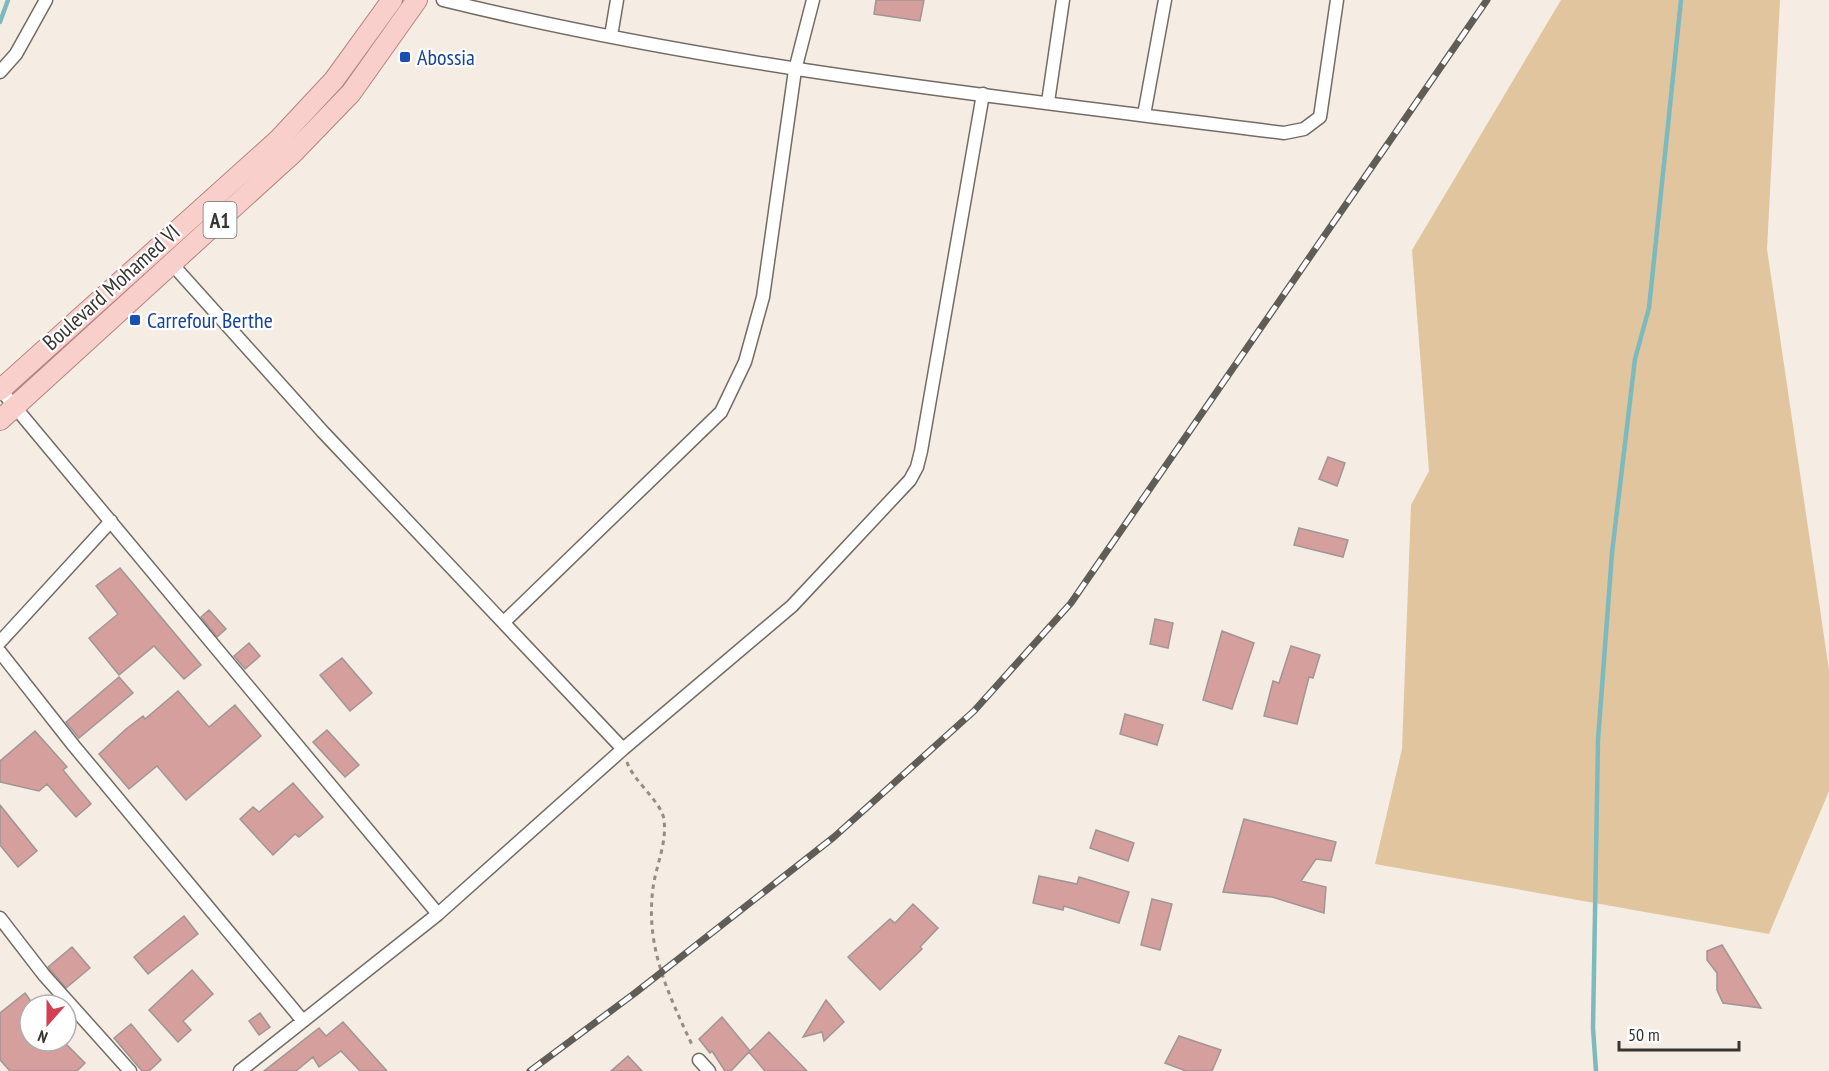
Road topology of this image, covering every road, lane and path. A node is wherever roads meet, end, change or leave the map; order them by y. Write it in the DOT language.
graph roads {
  1 [pos="46,0"];
  2 [pos="392,0"];
  3 [pos="417,0"];
  4 [pos="443,0"];
  5 [pos="617,0"];
  6 [pos="813,0"];
  7 [pos="1063,0"];
  8 [pos="1165,0"];
  9 [pos="1337,0"];
  10 [pos="611,36"];
  11 [pos="795,70"];
  12 [pos="0,72"];
  13 [pos="983,94"];
  14 [pos="1048,102"];
  15 [pos="1144,115"];
  16 [pos="172,264"];
  17 [pos="0,389"];
  18 [pos="15,406"];
  19 [pos="0,420"];
  20 [pos="111,521"];
  21 [pos="504,622"];
  22 [pos="0,642"];
  23 [pos="0,652"];
  24 [pos="623,749"];
  25 [pos="438,914"];
  26 [pos="0,918"];
  27 [pos="303,1021"];
  28 [pos="699,1060"];
  29 [pos="130,1071"];
  30 [pos="240,1071"];
  31 [pos="709,1071"];
  1 -- 12 [label="street"];
  2 -- 17 [label="main road, Boulevard Mohamed VI / A1"];
  3 -- 16 [label="main road, Boulevard Mohamed VI / A1"];
  4 -- 10 [label="street"];
  5 -- 10 [label="street"];
  6 -- 11 [label="street"];
  7 -- 14 [label="street"];
  8 -- 15 [label="street"];
  9 -- 15 [label="street"];
  10 -- 11 [label="street"];
  11 -- 13 [label="street"];
  11 -- 21 [label="street"];
  13 -- 14 [label="street"];
  13 -- 24 [label="street"];
  14 -- 15 [label="street"];
  16 -- 18 [label="main road, Boulevard Mohamed VI / A1"];
  16 -- 21 [label="street"];
  17 -- 18 [label="street"];
  18 -- 19 [label="main road, Boulevard Mohamed VI / A1"];
  18 -- 20 [label="street"];
  20 -- 22 [label="street"];
  20 -- 25 [label="street"];
  21 -- 24 [label="street"];
  23 -- 27 [label="street"];
  24 -- 25 [label="street"];
  24 -- 28 [label="path"];
  25 -- 27 [label="street"];
  26 -- 29 [label="street"];
  27 -- 30 [label="street"];
  28 -- 31 [label="street"];
}
